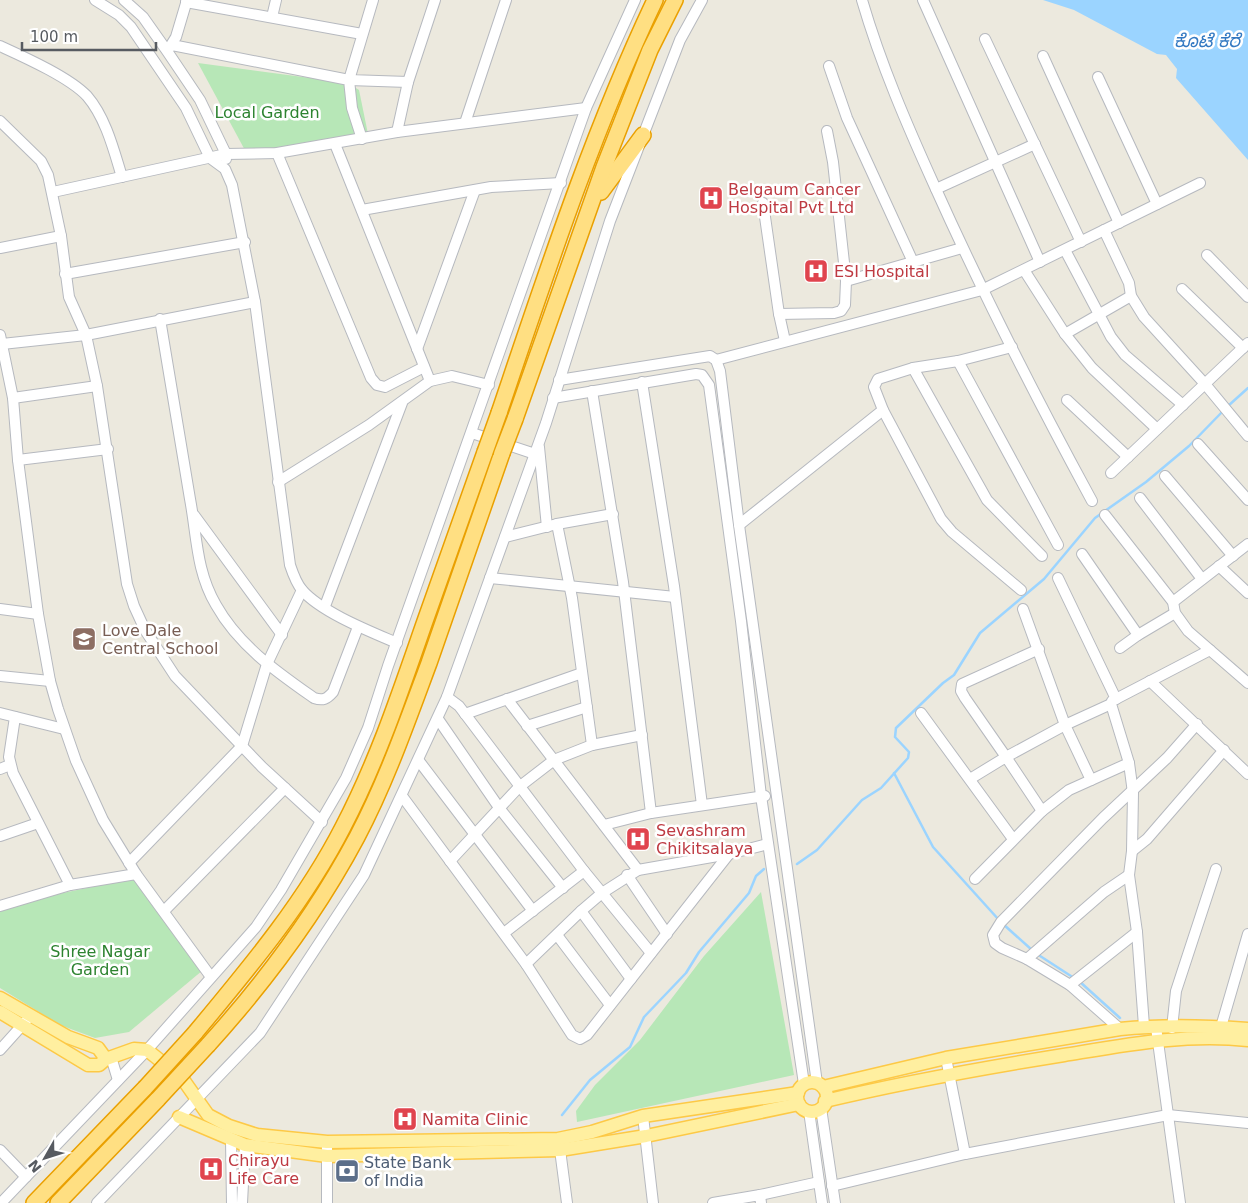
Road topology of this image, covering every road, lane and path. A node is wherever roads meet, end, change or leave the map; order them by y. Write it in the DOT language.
graph roads {
  1 [pos="95,0"];
  2 [pos="276,0"];
  3 [pos="373,0"];
  4 [pos="435,0"];
  5 [pos="506,0"];
  6 [pos="635,0"];
  7 [pos="656,0"];
  8 [pos="675,0"];
  9 [pos="702,0"];
  10 [pos="862,0"];
  11 [pos="924,0"];
  12 [pos="127,1"];
  13 [pos="187,1"];
  14 [pos="272,18"];
  15 [pos="362,34"];
  16 [pos="986,39"];
  17 [pos="0,46"];
  18 [pos="170,48"];
  19 [pos="1043,56"];
  20 [pos="829,66"];
  21 [pos="1098,77"];
  22 [pos="349,80"];
  23 [pos="408,82"];
  24 [pos="586,108"];
  25 [pos="0,121"];
  26 [pos="465,123"];
  27 [pos="827,131"];
  28 [pos="397,132"];
  29 [pos="642,135"];
  30 [pos="362,139"];
  31 [pos="335,144"];
  32 [pos="1035,144"];
  33 [pos="277,153"];
  34 [pos="226,154"];
  35 [pos="210,158"];
  36 [pos="996,161"];
  37 [pos="225,169"];
  38 [pos="122,178"];
  39 [pos="561,183"];
  40 [pos="1200,183"];
  41 [pos="936,189"];
  42 [pos="475,190"];
  43 [pos="53,192"];
  44 [pos="763,203"];
  45 [pos="1157,204"];
  46 [pos="362,210"];
  47 [pos="589,210"];
  48 [pos="1119,223"];
  49 [pos="1104,230"];
  50 [pos="61,236"];
  51 [pos="245,242"];
  52 [pos="1081,242"];
  53 [pos="0,248"];
  54 [pos="962,248"];
  55 [pos="1065,250"];
  56 [pos="1208,255"];
  57 [pos="913,262"];
  58 [pos="1040,262"];
  59 [pos="1024,270"];
  60 [pos="65,274"];
  61 [pos="846,281"];
  62 [pos="1182,289"];
  63 [pos="982,290"];
  64 [pos="1131,296"];
  65 [pos="1248,297"];
  66 [pos="255,302"];
  67 [pos="779,314"];
  68 [pos="1100,314"];
  69 [pos="160,319"];
  70 [pos="86,334"];
  71 [pos="1065,334"];
  72 [pos="1,339"];
  73 [pos="785,341"];
  74 [pos="1245,345"];
  75 [pos="1012,347"];
  76 [pos="417,349"];
  77 [pos="716,360"];
  78 [pos="958,361"];
  79 [pos="424,367"];
  80 [pos="913,368"];
  81 [pos="559,380"];
  82 [pos="430,381"];
  83 [pos="642,382"];
  84 [pos="1205,384"];
  85 [pos="489,385"];
  86 [pos="97,386"];
  87 [pos="592,391"];
  88 [pos="13,398"];
  89 [pos="553,398"];
  90 [pos="1067,400"];
  91 [pos="402,402"];
  92 [pos="1183,405"];
  93 [pos="882,410"];
  94 [pos="1157,429"];
  95 [pos="472,432"];
  96 [pos="1248,436"];
  97 [pos="538,444"];
  98 [pos="1198,444"];
  99 [pos="108,449"];
  100 [pos="535,454"];
  101 [pos="1128,457"];
  102 [pos="18,460"];
  103 [pos="1112,473"];
  104 [pos="1165,476"];
  105 [pos="278,482"];
  106 [pos="1140,498"];
  107 [pos="1248,500"];
  108 [pos="1092,502"];
  109 [pos="193,514"];
  110 [pos="613,514"];
  111 [pos="1105,515"];
  112 [pos="739,525"];
  113 [pos="552,526"];
  114 [pos="505,537"];
  115 [pos="1248,544"];
  116 [pos="1058,545"];
  117 [pos="1082,554"];
  118 [pos="1042,556"];
  119 [pos="1233,556"];
  120 [pos="1220,566"];
  121 [pos="490,578"];
  122 [pos="1058,578"];
  123 [pos="1202,579"];
  124 [pos="570,586"];
  125 [pos="302,590"];
  126 [pos="1021,590"];
  127 [pos="625,593"];
  128 [pos="1248,593"];
  129 [pos="675,597"];
  130 [pos="1173,602"];
  131 [pos="325,606"];
  132 [pos="0,609"];
  133 [pos="1023,609"];
  134 [pos="1175,613"];
  135 [pos="38,614"];
  136 [pos="358,626"];
  137 [pos="282,635"];
  138 [pos="1138,635"];
  139 [pos="397,643"];
  140 [pos="1120,648"];
  141 [pos="1039,649"];
  142 [pos="1210,650"];
  143 [pos="267,664"];
  144 [pos="582,673"];
  145 [pos="0,676"];
  146 [pos="50,681"];
  147 [pos="1150,681"];
  148 [pos="1248,683"];
  149 [pos="447,698"];
  150 [pos="507,699"];
  151 [pos="1113,701"];
  152 [pos="587,707"];
  153 [pos="0,713"];
  154 [pos="920,713"];
  155 [pos="465,714"];
  156 [pos="15,717"];
  157 [pos="438,720"];
  158 [pos="1197,724"];
  159 [pos="1065,725"];
  160 [pos="527,726"];
  161 [pos="64,729"];
  162 [pos="642,735"];
  163 [pos="592,745"];
  164 [pos="242,746"];
  165 [pos="1224,750"];
  166 [pos="1006,757"];
  167 [pos="554,760"];
  168 [pos="419,761"];
  169 [pos="1129,763"];
  170 [pos="5,767"];
  171 [pos="1248,774"];
  172 [pos="970,779"];
  173 [pos="1091,780"];
  174 [pos="519,787"];
  175 [pos="285,788"];
  176 [pos="1133,792"];
  177 [pos="776,794"];
  178 [pos="402,796"];
  179 [pos="761,796"];
  180 [pos="702,805"];
  181 [pos="500,809"];
  182 [pos="1042,811"];
  183 [pos="651,813"];
  184 [pos="38,822"];
  185 [pos="322,822"];
  186 [pos="604,825"];
  187 [pos="477,834"];
  188 [pos="0,836"];
  189 [pos="1013,839"];
  190 [pos="768,844"];
  191 [pos="1132,851"];
  192 [pos="729,854"];
  193 [pos="450,861"];
  194 [pos="129,862"];
  195 [pos="785,865"];
  196 [pos="771,867"];
  197 [pos="1216,869"];
  198 [pos="638,870"];
  199 [pos="584,871"];
  200 [pos="136,874"];
  201 [pos="1129,874"];
  202 [pos="627,875"];
  203 [pos="975,879"];
  204 [pos="70,885"];
  205 [pos="563,888"];
  206 [pos="602,893"];
  207 [pos="0,906"];
  208 [pos="164,911"];
  209 [pos="533,911"];
  210 [pos="581,911"];
  211 [pos="1137,932"];
  212 [pos="504,933"];
  213 [pos="556,934"];
  214 [pos="667,934"];
  215 [pos="1248,934"];
  216 [pos="651,953"];
  217 [pos="1027,959"];
  218 [pos="526,964"];
  219 [pos="211,977"];
  220 [pos="631,979"];
  221 [pos="1070,985"];
  222 [pos="0,998"];
  223 [pos="610,1006"];
  224 [pos="0,1012"];
  225 [pos="26,1021"];
  226 [pos="1221,1027"];
  227 [pos="1172,1028"];
  228 [pos="1120,1029"];
  229 [pos="1248,1029"];
  230 [pos="1153,1031"];
  231 [pos="1248,1040"];
  232 [pos="0,1050"];
  233 [pos="147,1050"];
  234 [pos="109,1058"];
  235 [pos="946,1058"];
  236 [pos="949,1073"];
  237 [pos="118,1080"];
  238 [pos="812,1096"];
  239 [pos="197,1098"];
  240 [pos="1168,1115"];
  241 [pos="180,1116"];
  242 [pos="643,1116"];
  243 [pos="1248,1123"];
  244 [pos="232,1134"];
  245 [pos="646,1136"];
  246 [pos="245,1139"];
  247 [pos="327,1142"];
  248 [pos="559,1144"];
  249 [pos="0,1150"];
  250 [pos="965,1154"];
  251 [pos="327,1156"];
  252 [pos="26,1177"];
  253 [pos="819,1182"];
  254 [pos="832,1186"];
  255 [pos="760,1199"];
  256 [pos="1,1203"];
  257 [pos="34,1203"];
  258 [pos="58,1203"];
  259 [pos="97,1203"];
  260 [pos="232,1203"];
  261 [pos="242,1203"];
  262 [pos="327,1203"];
  263 [pos="567,1203"];
  264 [pos="653,1203"];
  265 [pos="713,1203"];
  266 [pos="822,1203"];
  267 [pos="835,1203"];
  268 [pos="1180,1203"];
  1 -- 35 [label="street"];
  2 -- 14 [label="street"];
  3 -- 15 [label="street"];
  4 -- 23 [label="street"];
  5 -- 26 [label="street"];
  6 -- 24 [label="street"];
  7 -- 257 [label="highway, bridge"];
  8 -- 47 [label="highway"];
  9 -- 29 [label="street"];
  10 -- 41 [label="street"];
  11 -- 36 [label="street"];
  12 -- 18 [label="street"];
  13 -- 14 [label="street"];
  13 -- 18 [label="street"];
  14 -- 15 [label="street"];
  15 -- 22 [label="street"];
  16 -- 32 [label="street"];
  17 -- 38 [label="street"];
  18 -- 22 [label="street"];
  18 -- 34 [label="street"];
  19 -- 48 [label="street"];
  20 -- 57 [label="street"];
  21 -- 45 [label="street"];
  22 -- 23 [label="street"];
  22 -- 30 [label="street"];
  23 -- 28 [label="street"];
  24 -- 26 [label="street"];
  24 -- 39 [label="street"];
  25 -- 43 [label="street"];
  26 -- 28 [label="street"];
  27 -- 61 [label="street"];
  28 -- 30 [label="street"];
  29 -- 47 [label="highway"];
  29 -- 81 [label="street"];
  30 -- 31 [label="street"];
  31 -- 33 [label="street"];
  31 -- 46 [label="street"];
  32 -- 36 [label="street"];
  32 -- 52 [label="street"];
  33 -- 34 [label="street"];
  33 -- 79 [label="street"];
  34 -- 35 [label="street"];
  34 -- 37 [label="street"];
  35 -- 37 [label="street"];
  35 -- 38 [label="street"];
  36 -- 41 [label="street"];
  36 -- 58 [label="street"];
  37 -- 51 [label="street"];
  38 -- 43 [label="street"];
  39 -- 42 [label="street"];
  39 -- 85 [label="street"];
  40 -- 45 [label="street"];
  41 -- 54 [label="street"];
  42 -- 46 [label="street"];
  42 -- 76 [label="street"];
  43 -- 50 [label="street"];
  44 -- 67 [label="street"];
  45 -- 48 [label="street"];
  46 -- 76 [label="street"];
  47 -- 258 [label="highway, bridge"];
  48 -- 49 [label="street"];
  49 -- 52 [label="street"];
  49 -- 64 [label="street"];
  50 -- 53 [label="street"];
  50 -- 60 [label="street"];
  51 -- 60 [label="street"];
  51 -- 66 [label="street"];
  52 -- 55 [label="street"];
  54 -- 57 [label="street"];
  54 -- 63 [label="street"];
  55 -- 58 [label="street"];
  55 -- 68 [label="street"];
  56 -- 65 [label="street"];
  57 -- 61 [label="street"];
  58 -- 59 [label="street"];
  59 -- 63 [label="street"];
  59 -- 71 [label="street"];
  60 -- 70 [label="street"];
  61 -- 67 [label="street"];
  62 -- 74 [label="street"];
  63 -- 73 [label="street"];
  63 -- 75 [label="street"];
  64 -- 68 [label="street"];
  64 -- 84 [label="street"];
  66 -- 69 [label="street"];
  66 -- 105 [label="street"];
  67 -- 73 [label="street"];
  68 -- 71 [label="street"];
  68 -- 92 [label="street"];
  69 -- 70 [label="street"];
  69 -- 109 [label="street"];
  70 -- 72 [label="street"];
  70 -- 86 [label="street"];
  71 -- 94 [label="street"];
  72 -- 88 [label="street"];
  73 -- 77 [label="street"];
  74 -- 84 [label="street"];
  75 -- 78 [label="street"];
  75 -- 108 [label="street"];
  76 -- 79 [label="street"];
  77 -- 81 [label="street"];
  77 -- 112 [label="street"];
  78 -- 80 [label="street"];
  78 -- 116 [label="street"];
  79 -- 82 [label="street"];
  80 -- 93 [label="street"];
  80 -- 118 [label="street"];
  81 -- 89 [label="street"];
  82 -- 85 [label="street"];
  82 -- 91 [label="street"];
  83 -- 87 [label="street"];
  83 -- 129 [label="street"];
  83 -- 179 [label="street"];
  84 -- 92 [label="street"];
  84 -- 96 [label="street"];
  85 -- 95 [label="street"];
  86 -- 88 [label="street"];
  86 -- 99 [label="street"];
  87 -- 89 [label="street"];
  87 -- 110 [label="street"];
  88 -- 102 [label="street"];
  89 -- 97 [label="street"];
  90 -- 101 [label="street"];
  91 -- 105 [label="street"];
  91 -- 131 [label="street"];
  92 -- 94 [label="street"];
  93 -- 112 [label="street"];
  93 -- 126 [label="street"];
  94 -- 101 [label="street"];
  95 -- 100 [label="street"];
  95 -- 139 [label="street"];
  97 -- 100 [label="street"];
  97 -- 113 [label="street"];
  98 -- 107 [label="street"];
  99 -- 102 [label="street"];
  99 -- 164 [label="street"];
  100 -- 114 [label="street"];
  101 -- 103 [label="street"];
  102 -- 135 [label="street"];
  104 -- 119 [label="street"];
  105 -- 125 [label="street"];
  106 -- 123 [label="street"];
  109 -- 137 [label="street"];
  109 -- 143 [label="street"];
  110 -- 113 [label="street"];
  110 -- 127 [label="street"];
  111 -- 130 [label="street"];
  112 -- 177 [label="street"];
  113 -- 114 [label="street"];
  113 -- 124 [label="street"];
  114 -- 121 [label="street"];
  115 -- 119 [label="street"];
  117 -- 138 [label="street"];
  119 -- 120 [label="street"];
  120 -- 123 [label="street"];
  120 -- 128 [label="street"];
  121 -- 124 [label="street"];
  121 -- 149 [label="street"];
  122 -- 151 [label="street"];
  123 -- 130 [label="street"];
  124 -- 127 [label="street"];
  124 -- 144 [label="street"];
  125 -- 131 [label="street"];
  125 -- 137 [label="street"];
  127 -- 129 [label="street"];
  127 -- 162 [label="street"];
  129 -- 180 [label="street"];
  130 -- 134 [label="street"];
  131 -- 136 [label="street"];
  132 -- 135 [label="street"];
  133 -- 141 [label="street"];
  134 -- 138 [label="street"];
  134 -- 142 [label="street"];
  135 -- 146 [label="street"];
  136 -- 139 [label="street"];
  136 -- 143 [label="street"];
  137 -- 143 [label="street"];
  138 -- 140 [label="street"];
  139 -- 185 [label="street"];
  141 -- 159 [label="street"];
  141 -- 166 [label="street"];
  142 -- 147 [label="street"];
  142 -- 148 [label="street"];
  143 -- 164 [label="street"];
  144 -- 150 [label="street"];
  144 -- 152 [label="street"];
  145 -- 146 [label="street"];
  146 -- 161 [label="street"];
  147 -- 151 [label="street"];
  147 -- 158 [label="street"];
  149 -- 155 [label="street"];
  149 -- 157 [label="street"];
  150 -- 155 [label="street"];
  150 -- 160 [label="street"];
  151 -- 159 [label="street"];
  151 -- 169 [label="street"];
  152 -- 160 [label="street"];
  152 -- 163 [label="street"];
  153 -- 156 [label="street"];
  154 -- 172 [label="street"];
  155 -- 174 [label="street"];
  156 -- 161 [label="street"];
  156 -- 170 [label="street"];
  157 -- 168 [label="street"];
  157 -- 181 [label="street"];
  158 -- 165 [label="street"];
  158 -- 176 [label="street"];
  159 -- 166 [label="street"];
  159 -- 173 [label="street"];
  160 -- 167 [label="street"];
  161 -- 194 [label="street"];
  162 -- 163 [label="street"];
  162 -- 183 [label="street"];
  163 -- 167 [label="street"];
  164 -- 175 [label="street"];
  164 -- 194 [label="street"];
  165 -- 171 [label="street"];
  165 -- 191 [label="street"];
  166 -- 172 [label="street"];
  166 -- 182 [label="street"];
  167 -- 174 [label="street"];
  167 -- 186 [label="street"];
  168 -- 178 [label="street"];
  168 -- 187 [label="street"];
  169 -- 173 [label="street"];
  169 -- 176 [label="street"];
  170 -- 184 [label="street"];
  172 -- 189 [label="street"];
  173 -- 182 [label="street"];
  174 -- 181 [label="street"];
  174 -- 199 [label="street"];
  175 -- 185 [label="street"];
  175 -- 208 [label="street"];
  176 -- 191 [label="street"];
  176 -- 217 [label="street"];
  177 -- 179 [label="street"];
  177 -- 195 [label="street"];
  178 -- 193 [label="street"];
  178 -- 239 [label="street"];
  179 -- 180 [label="street"];
  179 -- 190 [label="street"];
  180 -- 183 [label="street"];
  181 -- 187 [label="street"];
  181 -- 205 [label="street"];
  182 -- 189 [label="street"];
  183 -- 186 [label="street"];
  184 -- 188 [label="street"];
  184 -- 204 [label="street"];
  185 -- 219 [label="street"];
  186 -- 198 [label="street"];
  187 -- 193 [label="street"];
  187 -- 209 [label="street"];
  189 -- 203 [label="street"];
  190 -- 192 [label="street"];
  190 -- 196 [label="street"];
  191 -- 201 [label="street"];
  192 -- 198 [label="street"];
  192 -- 214 [label="street"];
  193 -- 212 [label="street"];
  194 -- 200 [label="street"];
  195 -- 196 [label="street"];
  195 -- 238 [label="street"];
  196 -- 238 [label="street"];
  197 -- 227 [label="street"];
  198 -- 202 [label="street"];
  199 -- 205 [label="street"];
  199 -- 206 [label="street"];
  200 -- 204 [label="street"];
  200 -- 208 [label="street"];
  201 -- 211 [label="street"];
  201 -- 217 [label="street"];
  202 -- 206 [label="street"];
  202 -- 214 [label="street"];
  204 -- 207 [label="street"];
  205 -- 209 [label="street"];
  206 -- 210 [label="street"];
  206 -- 216 [label="street"];
  208 -- 219 [label="street"];
  209 -- 212 [label="street"];
  210 -- 213 [label="street"];
  210 -- 220 [label="street"];
  211 -- 221 [label="street"];
  211 -- 230 [label="street"];
  212 -- 218 [label="street"];
  213 -- 218 [label="street"];
  213 -- 223 [label="street"];
  214 -- 216 [label="street"];
  215 -- 226 [label="street"];
  216 -- 220 [label="street"];
  217 -- 221 [label="street"];
  218 -- 223 [label="street"];
  219 -- 233 [label="street"];
  220 -- 223 [label="street"];
  221 -- 228 [label="street"];
  222 -- 225 [label="main road"];
  224 -- 225 [label="main road"];
  225 -- 232 [label="street"];
  225 -- 234 [label="main road"];
  225 -- 234 [label="main road"];
  226 -- 227 [label="main road"];
  226 -- 229 [label="main road"];
  227 -- 230 [label="main road"];
  228 -- 230 [label="main road"];
  228 -- 235 [label="main road"];
  230 -- 231 [label="main road"];
  230 -- 236 [label="main road"];
  230 -- 240 [label="street"];
  233 -- 234 [label="main road"];
  233 -- 237 [label="street"];
  233 -- 239 [label="main road"];
  234 -- 237 [label="street"];
  235 -- 236 [label="street"];
  235 -- 238 [label="main road"];
  236 -- 238 [label="main road"];
  236 -- 250 [label="street"];
  237 -- 252 [label="street"];
  238 -- 242 [label="main road"];
  238 -- 245 [label="main road"];
  238 -- 253 [label="street"];
  238 -- 254 [label="street"];
  239 -- 241 [label="street"];
  239 -- 244 [label="main road"];
  240 -- 243 [label="street"];
  240 -- 250 [label="street"];
  240 -- 268 [label="street"];
  241 -- 244 [label="main road"];
  241 -- 259 [label="street"];
  242 -- 245 [label="street"];
  242 -- 248 [label="main road"];
  244 -- 246 [label="main road"];
  244 -- 260 [label="street"];
  245 -- 248 [label="main road"];
  245 -- 264 [label="street"];
  246 -- 247 [label="main road"];
  246 -- 251 [label="main road"];
  246 -- 261 [label="street"];
  247 -- 248 [label="main road"];
  247 -- 251 [label="street"];
  248 -- 251 [label="main road"];
  248 -- 263 [label="street"];
  249 -- 252 [label="street"];
  250 -- 254 [label="street"];
  251 -- 262 [label="street"];
  252 -- 256 [label="street"];
  253 -- 255 [label="street"];
  253 -- 266 [label="street"];
  254 -- 267 [label="street"];
  255 -- 265 [label="street"];
}
